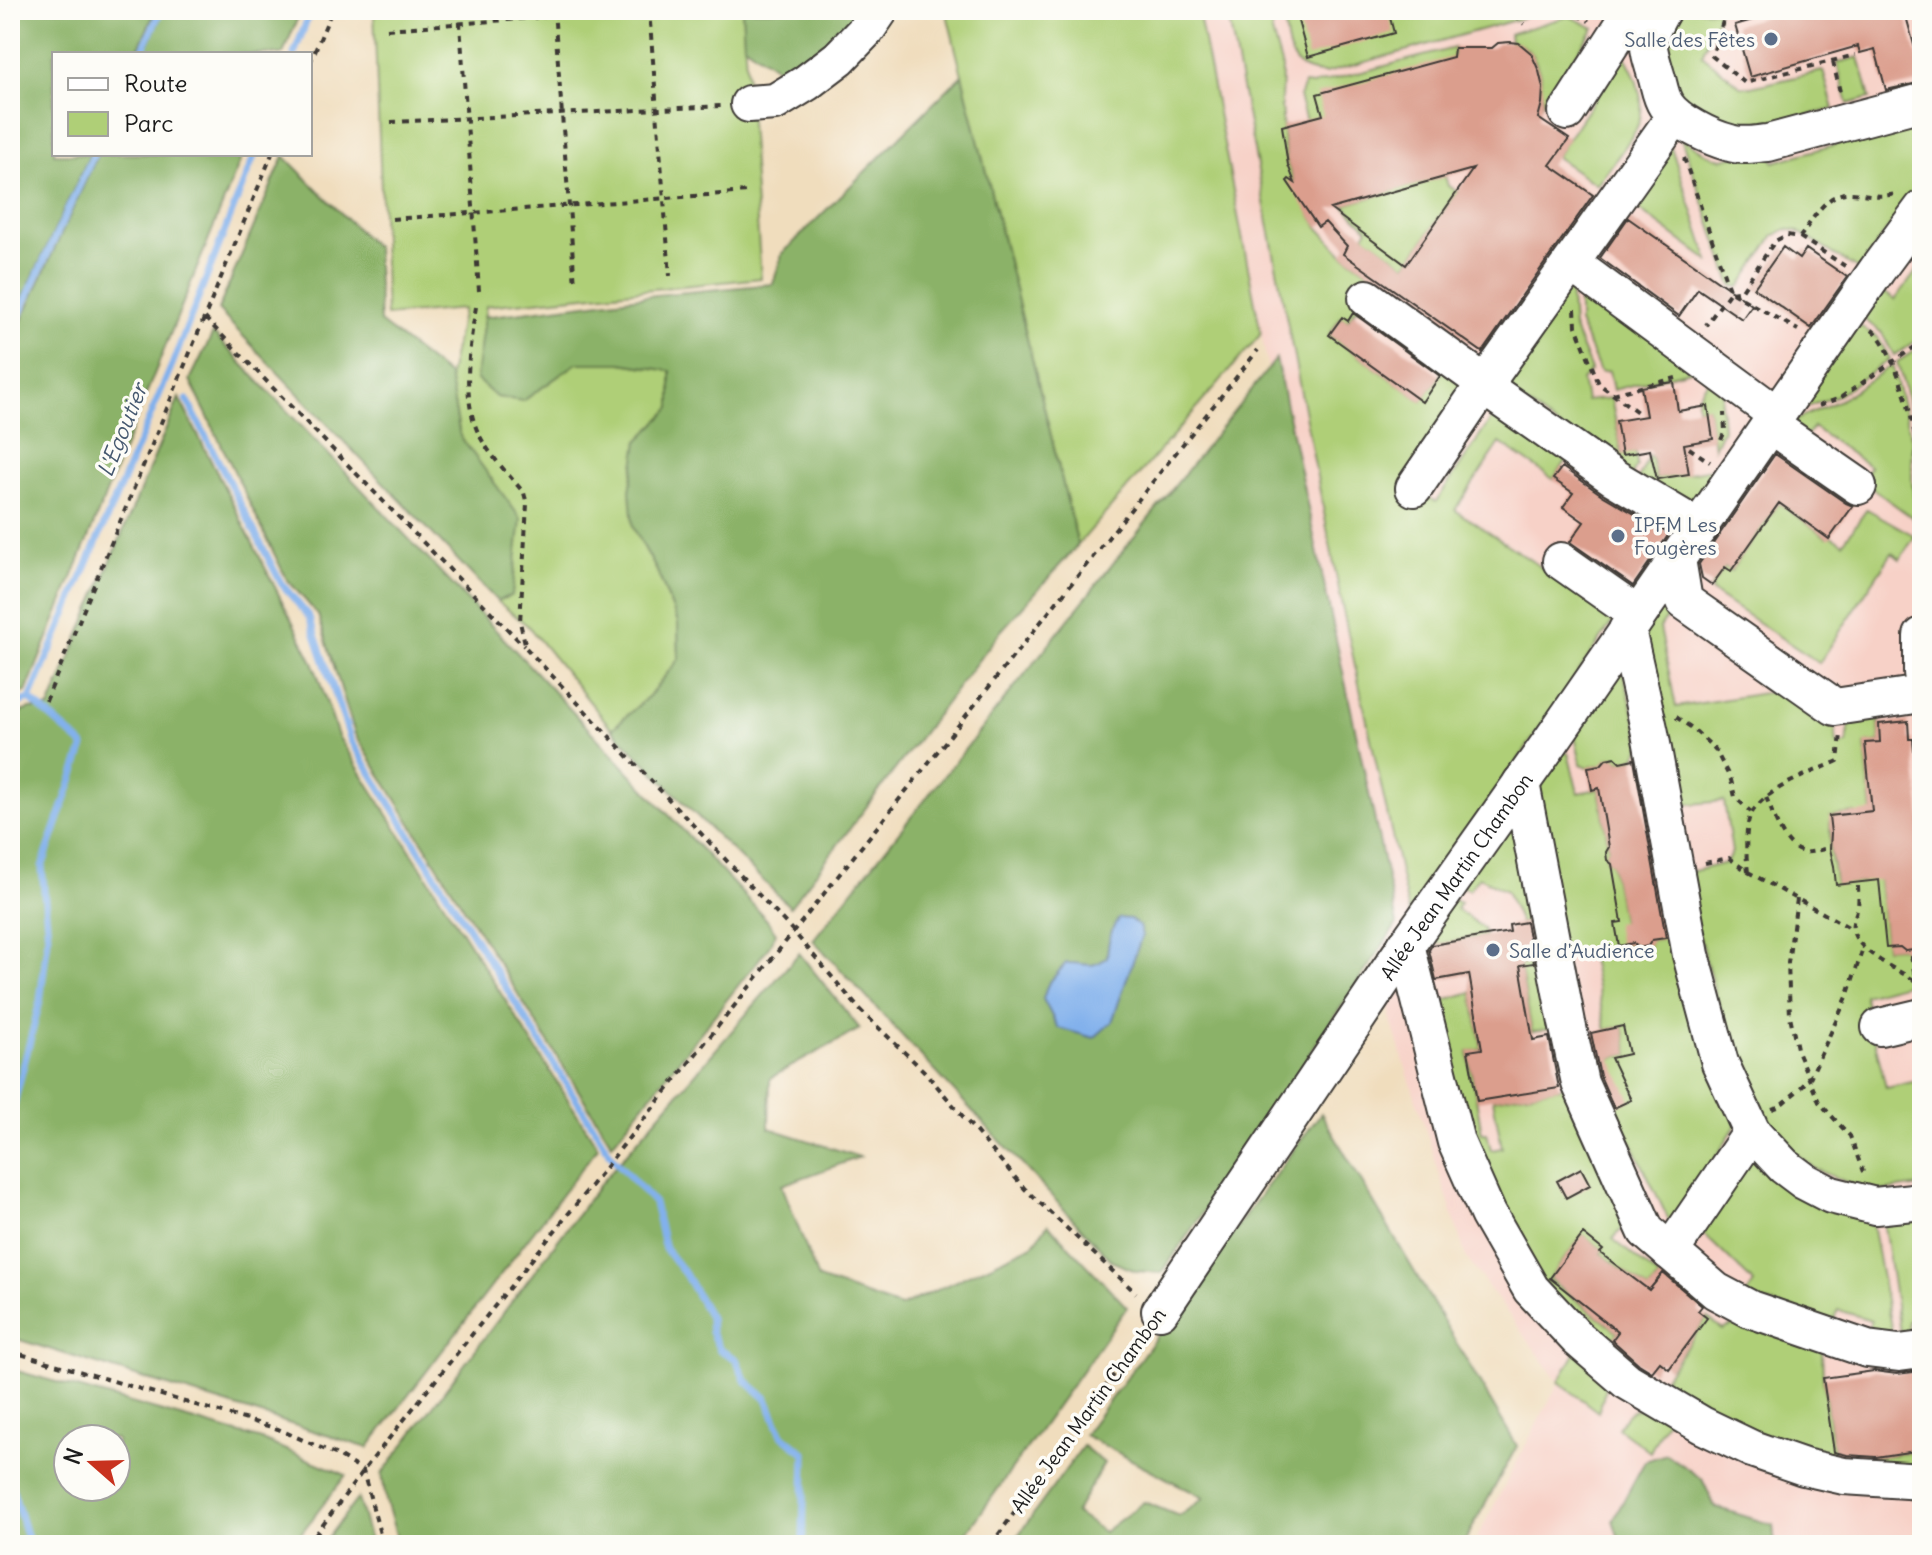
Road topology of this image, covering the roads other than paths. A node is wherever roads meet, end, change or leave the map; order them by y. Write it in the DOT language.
graph roads {
  1 [pos="880,10"];
  2 [pos="1630,22"];
  3 [pos="1922,102"];
  4 [pos="749,104"];
  5 [pos="1567,112"];
  6 [pos="1673,118"];
  7 [pos="1910,201"];
  8 [pos="1571,263"];
  9 [pos="1367,298"];
  10 [pos="1484,385"];
  11 [pos="1773,420"];
  12 [pos="1858,486"];
  13 [pos="1414,488"];
  14 [pos="1699,528"];
  15 [pos="1677,559"];
  16 [pos="1561,561"];
  17 [pos="1633,623"];
  18 [pos="1922,636"];
  19 [pos="1922,673"];
  20 [pos="1922,694"];
  21 [pos="1521,783"];
  22 [pos="1406,945"];
  23 [pos="1922,1017"];
  24 [pos="1880,1027"];
  25 [pos="1749,1126"];
  26 [pos="1922,1201"];
  27 [pos="1670,1252"];
  28 [pos="1160,1311"];
  29 [pos="1922,1350"];
  30 [pos="1922,1481"];
  1 -- 4 [label="street"];
  2 -- 5 [label="street"];
  2 -- 6 [label="street"];
  3 -- 6 [label="street"];
  6 -- 8 [label="street"];
  7 -- 11 [label="street, Allée Jean Martin Chambon"];
  8 -- 10 [label="street"];
  8 -- 11 [label="street"];
  9 -- 10 [label="street"];
  10 -- 13 [label="street"];
  10 -- 14 [label="street"];
  11 -- 12 [label="street"];
  11 -- 14 [label="street, Allée Jean Martin Chambon"];
  14 -- 15 [label="street, Allée Jean Martin Chambon"];
  15 -- 17 [label="street, Allée Jean Martin Chambon"];
  15 -- 20 [label="street"];
  16 -- 17 [label="street"];
  17 -- 21 [label="street, Allée Jean Martin Chambon"];
  17 -- 25 [label="street"];
  18 -- 19 [label="street"];
  21 -- 22 [label="street, Allée Jean Martin Chambon"];
  21 -- 27 [label="street"];
  22 -- 28 [label="street, Allée Jean Martin Chambon"];
  22 -- 30 [label="street"];
  23 -- 24 [label="street"];
  25 -- 26 [label="street"];
  25 -- 27 [label="street"];
  27 -- 29 [label="street"];
}
